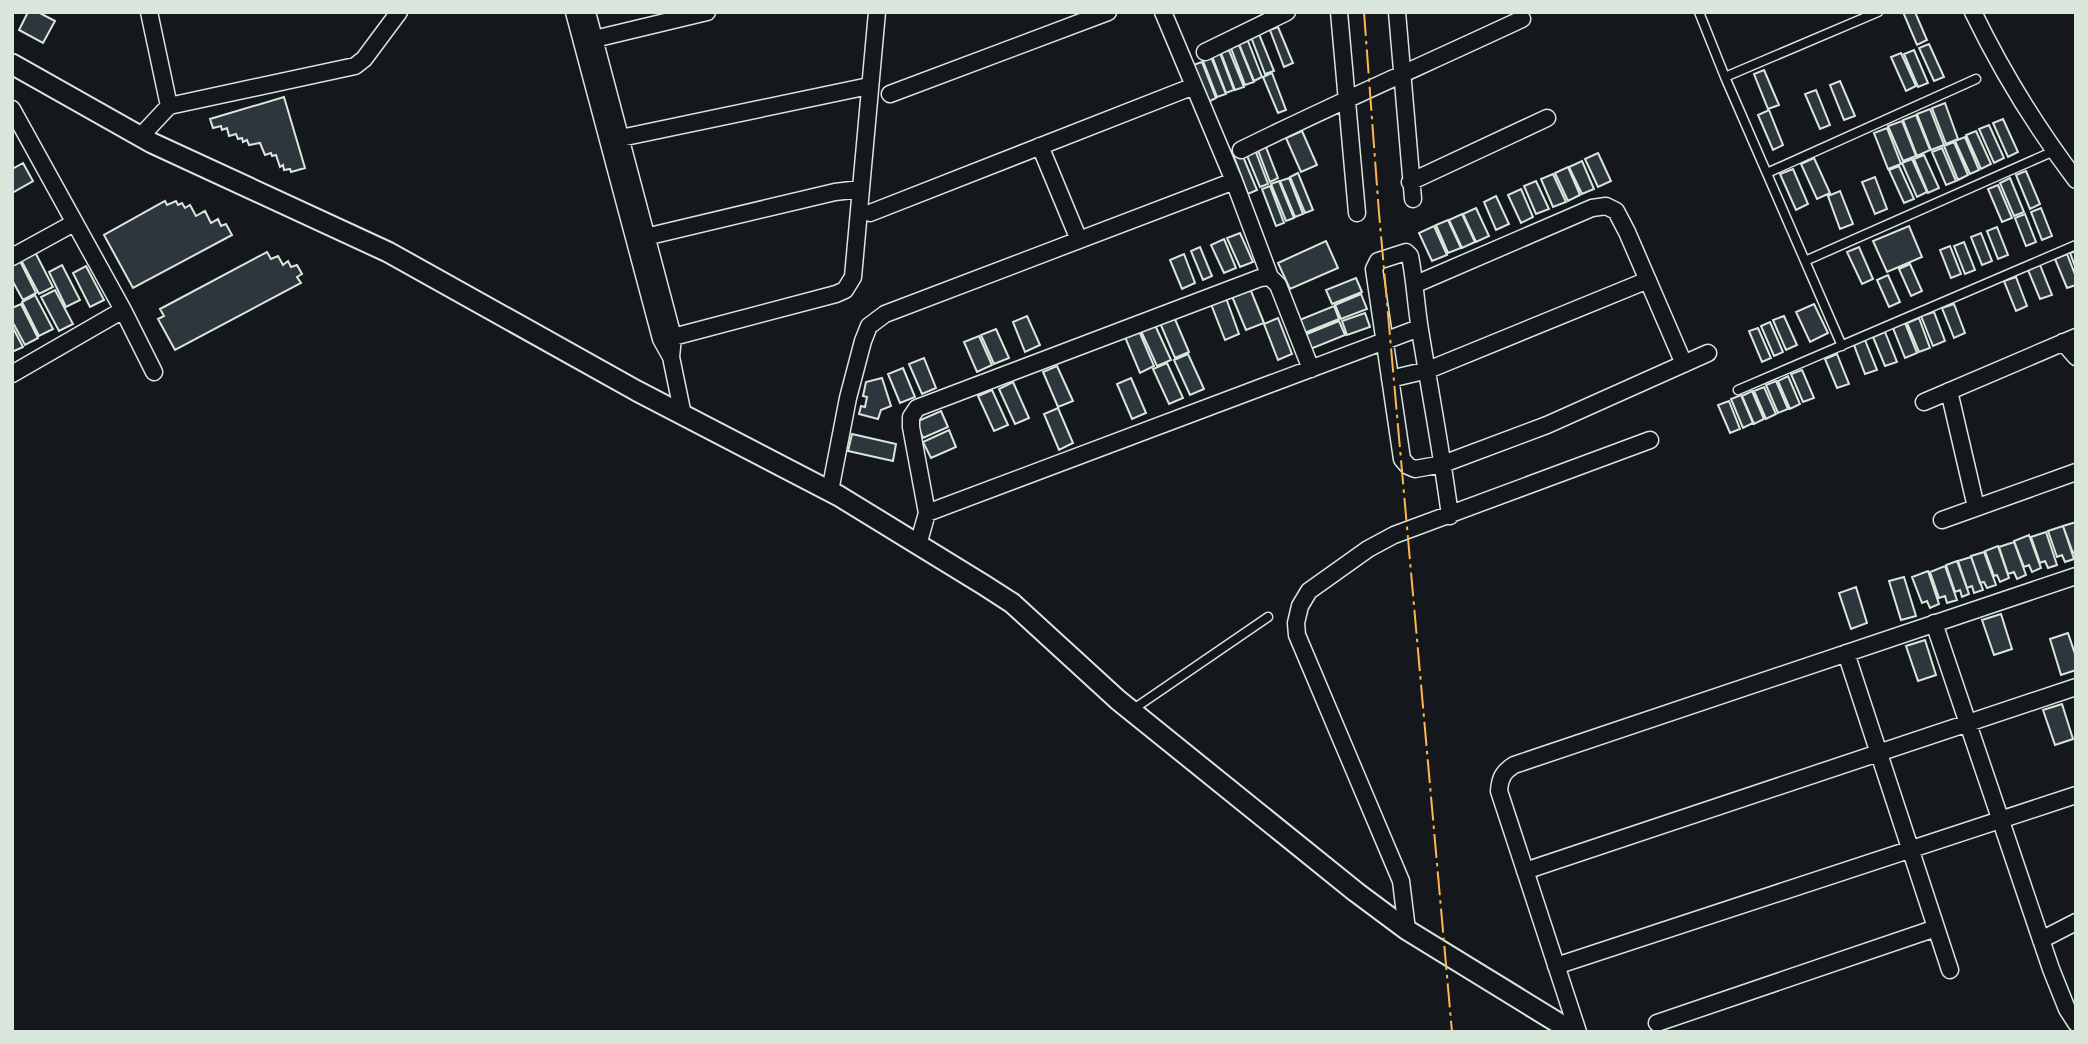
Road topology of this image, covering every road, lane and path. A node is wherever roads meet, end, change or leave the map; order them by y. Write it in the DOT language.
graph roads {
  1 [pos="149,12"];
  2 [pos="399,12"];
  3 [pos="574,12"];
  4 [pos="587,12"];
  5 [pos="707,12"];
  6 [pos="877,12"];
  7 [pos="1108,12"];
  8 [pos="1163,12"];
  9 [pos="1287,12"];
  10 [pos="1339,12"];
  11 [pos="1397,12"];
  12 [pos="1699,12"];
  13 [pos="1878,12"];
  14 [pos="1973,12"];
  15 [pos="1522,19"];
  16 [pos="587,40"];
  17 [pos="1205,52"];
  18 [pos="12,64"];
  19 [pos="1401,76"];
  20 [pos="1725,77"];
  21 [pos="1976,79"];
  22 [pos="869,86"];
  23 [pos="1194,86"];
  24 [pos="890,94"];
  25 [pos="1348,97"];
  26 [pos="169,106"];
  27 [pos="12,109"];
  28 [pos="1547,118"];
  29 [pos="17,129"];
  30 [pos="140,137"];
  31 [pos="613,140"];
  32 [pos="1040,146"];
  33 [pos="1241,150"];
  34 [pos="2054,151"];
  35 [pos="1767,173"];
  36 [pos="2076,180"];
  37 [pos="1234,181"];
  38 [pos="1410,182"];
  39 [pos="860,189"];
  40 [pos="1413,198"];
  41 [pos="870,213"];
  42 [pos="1357,213"];
  43 [pos="74,223"];
  44 [pos="639,239"];
  45 [pos="1079,240"];
  46 [pos="2076,245"];
  47 [pos="12,257"];
  48 [pos="1805,261"];
  49 [pos="1270,277"];
  50 [pos="1648,280"];
  51 [pos="1416,284"];
  52 [pos="123,310"];
  53 [pos="1419,328"];
  54 [pos="673,337"];
  55 [pos="1383,340"];
  56 [pos="2069,340"];
  57 [pos="1842,346"];
  58 [pos="1708,353"];
  59 [pos="671,357"];
  60 [pos="2076,357"];
  61 [pos="1684,364"];
  62 [pos="1311,369"];
  63 [pos="1428,370"];
  64 [pos="154,372"];
  65 [pos="12,374"];
  66 [pos="1390,379"];
  67 [pos="1738,390"];
  68 [pos="1949,391"];
  69 [pos="1924,402"];
  70 [pos="683,415"];
  71 [pos="1650,440"];
  72 [pos="1443,464"];
  73 [pos="2076,472"];
  74 [pos="830,491"];
  75 [pos="1976,507"];
  76 [pos="927,513"];
  77 [pos="1450,516"];
  78 [pos="1942,520"];
  79 [pos="918,544"];
  80 [pos="2076,576"];
  81 [pos="1268,617"];
  82 [pos="1934,623"];
  83 [pos="1846,653"];
  84 [pos="2076,687"];
  85 [pos="1132,710"];
  86 [pos="1968,723"];
  87 [pos="1878,753"];
  88 [pos="2076,795"];
  89 [pos="2001,820"];
  90 [pos="1910,849"];
  91 [pos="1525,871"];
  92 [pos="2076,922"];
  93 [pos="1936,928"];
  94 [pos="1407,929"];
  95 [pos="2041,940"];
  96 [pos="1556,966"];
  97 [pos="1950,970"];
  98 [pos="2076,985"];
  99 [pos="2060,993"];
  100 [pos="1657,1023"];
  101 [pos="2076,1023"];
  102 [pos="1576,1032"];
  1 -- 26 [label="street"];
  2 -- 26 [label="street"];
  3 -- 16 [label="street"];
  4 -- 16 [label="street"];
  5 -- 16 [label="street"];
  6 -- 22 [label="street"];
  7 -- 24 [label="street"];
  8 -- 23 [label="street"];
  9 -- 17 [label="street"];
  10 -- 25 [label="street"];
  11 -- 19 [label="street"];
  12 -- 20 [label="lane"];
  13 -- 20 [label="lane"];
  14 -- 34 [label="street"];
  15 -- 19 [label="street"];
  16 -- 31 [label="street"];
  18 -- 30 [label="street"];
  19 -- 25 [label="street"];
  19 -- 38 [label="street"];
  20 -- 35 [label="lane"];
  21 -- 35 [label="lane"];
  22 -- 31 [label="street"];
  22 -- 39 [label="street"];
  23 -- 32 [label="street"];
  23 -- 37 [label="street"];
  25 -- 33 [label="street"];
  25 -- 42 [label="street"];
  26 -- 30 [label="street"];
  27 -- 29 [label="street"];
  28 -- 38 [label="street"];
  29 -- 43 [label="street"];
  30 -- 70 [label="street"];
  31 -- 44 [label="street"];
  32 -- 41 [label="street"];
  32 -- 45 [label="street"];
  34 -- 36 [label="street"];
  34 -- 48 [label="lane"];
  35 -- 48 [label="lane"];
  37 -- 45 [label="street"];
  37 -- 49 [label="street"];
  38 -- 40 [label="street"];
  39 -- 44 [label="street"];
  39 -- 54 [label="street"];
  43 -- 47 [label="street"];
  43 -- 52 [label="street"];
  44 -- 54 [label="street"];
  44 -- 59 [label="street"];
  45 -- 74 [label="street"];
  46 -- 57 [label="lane"];
  48 -- 57 [label="lane"];
  49 -- 62 [label="street"];
  49 -- 76 [label="street"];
  50 -- 51 [label="street"];
  50 -- 61 [label="street"];
  50 -- 63 [label="street"];
  51 -- 53 [label="street"];
  51 -- 55 [label="street"];
  52 -- 64 [label="street"];
  52 -- 65 [label="street"];
  53 -- 55 [label="street"];
  53 -- 63 [label="street"];
  54 -- 59 [label="street"];
  55 -- 62 [label="street"];
  55 -- 66 [label="street"];
  56 -- 60 [label="street"];
  56 -- 68 [label="street"];
  57 -- 67 [label="lane"];
  58 -- 61 [label="street"];
  59 -- 70 [label="street"];
  61 -- 72 [label="street"];
  62 -- 76 [label="street"];
  63 -- 66 [label="street"];
  63 -- 72 [label="street"];
  66 -- 72 [label="street"];
  68 -- 69 [label="street"];
  68 -- 75 [label="street"];
  70 -- 74 [label="street"];
  71 -- 77 [label="street"];
  72 -- 77 [label="street"];
  73 -- 75 [label="street"];
  74 -- 79 [label="street"];
  75 -- 78 [label="street"];
  76 -- 79 [label="street"];
  77 -- 94 [label="street"];
  79 -- 85 [label="street"];
  80 -- 82 [label="street"];
  81 -- 85 [label="lane"];
  82 -- 83 [label="street"];
  82 -- 86 [label="street"];
  83 -- 87 [label="street"];
  83 -- 91 [label="street"];
  84 -- 86 [label="street"];
  85 -- 94 [label="street"];
  86 -- 87 [label="street"];
  86 -- 89 [label="street"];
  87 -- 90 [label="street"];
  87 -- 91 [label="street"];
  88 -- 89 [label="street"];
  89 -- 90 [label="street"];
  89 -- 95 [label="street"];
  90 -- 93 [label="street"];
  90 -- 96 [label="street"];
  91 -- 96 [label="street"];
  92 -- 95 [label="street"];
  93 -- 97 [label="street"];
  93 -- 100 [label="street"];
  94 -- 102 [label="street"];
  95 -- 99 [label="street"];
  96 -- 102 [label="street"];
  98 -- 99 [label="street"];
  99 -- 101 [label="street"];
}
